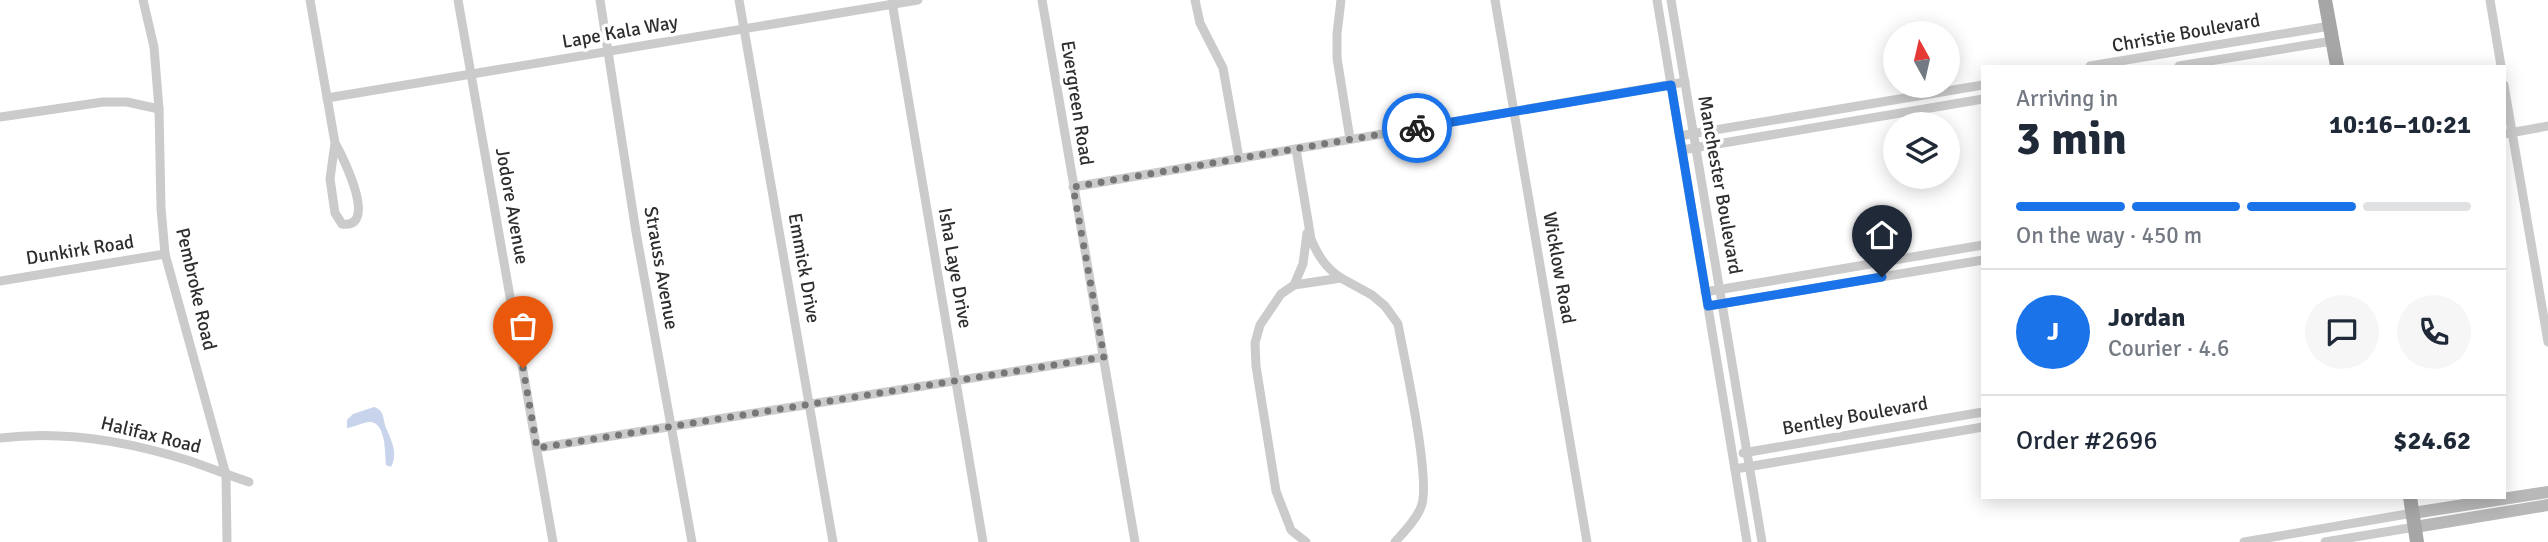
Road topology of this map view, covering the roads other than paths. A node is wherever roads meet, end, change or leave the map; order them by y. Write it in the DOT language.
graph roads {
  1 [pos="143,0"];
  2 [pos="310,0"];
  3 [pos="458,0"];
  4 [pos="600,0"];
  5 [pos="739,0"];
  6 [pos="918,0"];
  7 [pos="1042,0"];
  8 [pos="1195,0"];
  9 [pos="1340,0"];
  10 [pos="1496,0"];
  11 [pos="1657,0"];
  12 [pos="1671,0"];
  13 [pos="2325,0"];
  14 [pos="2490,0"];
  15 [pos="892,2"];
  16 [pos="744,28"];
  17 [pos="2331,33"];
  18 [pos="609,52"];
  19 [pos="2097,65"];
  20 [pos="2184,65"];
  21 [pos="2337,65"];
  22 [pos="2501,65"];
  23 [pos="470,75"];
  24 [pos="1685,82"];
  25 [pos="1671,85"];
  26 [pos="1981,85"];
  27 [pos="327,98"];
  28 [pos="1981,99"];
  29 [pos="159,109"];
  30 [pos="2506,109"];
  31 [pos="1514,111"];
  32 [pos="0,117"];
  33 [pos="2548,126"];
  34 [pos="1693,133"];
  35 [pos="2508,133"];
  36 [pos="1679,136"];
  37 [pos="1350,139"];
  38 [pos="335,143"];
  39 [pos="1696,148"];
  40 [pos="1296,149"];
  41 [pos="1682,150"];
  42 [pos="1239,158"];
  43 [pos="1073,187"];
  44 [pos="1308,228"];
  45 [pos="1981,245"];
  46 [pos="165,254"];
  47 [pos="1981,260"];
  48 [pos="1341,278"];
  49 [pos="0,281"];
  50 [pos="1294,285"];
  51 [pos="1720,290"];
  52 [pos="1706,292"];
  53 [pos="1722,303"];
  54 [pos="1708,306"];
  55 [pos="2548,342"];
  56 [pos="1104,357"];
  57 [pos="956,381"];
  58 [pos="809,404"];
  59 [pos="1981,412"];
  60 [pos="672,427"];
  61 [pos="1981,427"];
  62 [pos="0,438"];
  63 [pos="537,448"];
  64 [pos="1747,452"];
  65 [pos="1733,455"];
  66 [pos="1749,467"];
  67 [pos="1735,469"];
  68 [pos="226,475"];
  69 [pos="249,482"];
  70 [pos="2548,492"];
  71 [pos="2410,499"];
  72 [pos="2548,505"];
  73 [pos="2414,520"];
  74 [pos="227,542"];
  75 [pos="553,542"];
  76 [pos="692,542"];
  77 [pos="833,542"];
  78 [pos="982,542"];
  79 [pos="1135,542"];
  80 [pos="1306,542"];
  81 [pos="1395,542"];
  82 [pos="1587,542"];
  83 [pos="1747,542"];
  84 [pos="1762,542"];
  85 [pos="2244,542"];
  86 [pos="2325,542"];
  87 [pos="2417,542"];
  1 -- 29 [label="street, Pembroke Road"];
  2 -- 27 [label="street"];
  3 -- 23 [label="street, Jodore Avenue"];
  4 -- 18 [label="street, Strauss Avenue"];
  5 -- 16 [label="street, Emmick Drive"];
  6 -- 15 [label="street, Lape Kala Way"];
  7 -- 43 [label="street, Evergreen Road"];
  8 -- 42 [label="street"];
  9 -- 37 [label="street"];
  10 -- 31 [label="street, Wicklow Road"];
  11 -- 25 [label="street, Manchester Boulevard"];
  12 -- 24 [label="street, Manchester Boulevard"];
  13 -- 17 [label="main road"];
  14 -- 22 [label="street"];
  15 -- 16 [label="street, Lape Kala Way"];
  15 -- 57 [label="street, Isha Laye Drive"];
  16 -- 18 [label="street, Lape Kala Way"];
  16 -- 58 [label="street, Emmick Drive"];
  17 -- 19 [label="street, Christie Boulevard"];
  17 -- 20 [label="street, Christie Boulevard"];
  17 -- 21 [label="main road"];
  18 -- 23 [label="street, Lape Kala Way"];
  18 -- 60 [label="street, Strauss Avenue"];
  23 -- 27 [label="street, Lape Kala Way"];
  23 -- 63 [label="street, Jodore Avenue"];
  24 -- 25 [label="street"];
  24 -- 34 [label="street, Manchester Boulevard"];
  25 -- 31 [label="street"];
  25 -- 36 [label="street, Manchester Boulevard"];
  26 -- 34 [label="street"];
  27 -- 38 [label="street"];
  28 -- 39 [label="street"];
  29 -- 32 [label="street"];
  29 -- 46 [label="street, Pembroke Road"];
  30 -- 35 [label="street"];
  31 -- 37 [label="street"];
  31 -- 82 [label="street, Wicklow Road"];
  33 -- 35 [label="street"];
  34 -- 36 [label="street"];
  34 -- 39 [label="street, Manchester Boulevard"];
  35 -- 55 [label="street"];
  36 -- 41 [label="street, Manchester Boulevard"];
  37 -- 40 [label="street"];
  38 -- 38 [label="street"];
  39 -- 41 [label="street"];
  39 -- 51 [label="street, Manchester Boulevard"];
  40 -- 42 [label="street"];
  40 -- 44 [label="street"];
  41 -- 52 [label="street, Manchester Boulevard"];
  42 -- 43 [label="street"];
  43 -- 56 [label="street, Evergreen Road"];
  44 -- 48 [label="street"];
  44 -- 50 [label="street"];
  45 -- 51 [label="street"];
  46 -- 49 [label="street, Dunkirk Road"];
  46 -- 68 [label="street, Pembroke Road"];
  47 -- 53 [label="street"];
  48 -- 50 [label="street"];
  48 -- 81 [label="street"];
  50 -- 80 [label="street"];
  51 -- 52 [label="street"];
  51 -- 53 [label="street, Manchester Boulevard"];
  52 -- 54 [label="street, Manchester Boulevard"];
  53 -- 54 [label="street"];
  53 -- 64 [label="street, Manchester Boulevard"];
  54 -- 65 [label="street, Manchester Boulevard"];
  56 -- 57 [label="street"];
  56 -- 79 [label="street, Evergreen Road"];
  57 -- 58 [label="street"];
  57 -- 78 [label="street, Isha Laye Drive"];
  58 -- 60 [label="street"];
  58 -- 77 [label="street, Emmick Drive"];
  59 -- 64 [label="street, Bentley Boulevard"];
  60 -- 63 [label="street"];
  60 -- 76 [label="street, Strauss Avenue"];
  61 -- 66 [label="street, Bentley Boulevard"];
  62 -- 68 [label="street, Halifax Road"];
  63 -- 75 [label="street, Jodore Avenue"];
  64 -- 65 [label="street, Bentley Boulevard"];
  64 -- 66 [label="street, Manchester Boulevard"];
  65 -- 67 [label="street, Manchester Boulevard"];
  66 -- 67 [label="street, Bentley Boulevard"];
  66 -- 84 [label="street, Manchester Boulevard"];
  67 -- 83 [label="street, Manchester Boulevard"];
  68 -- 69 [label="street, Halifax Road"];
  68 -- 74 [label="street, Pembroke Road"];
  70 -- 73 [label="street"];
  71 -- 73 [label="main road"];
  72 -- 73 [label="street"];
  73 -- 85 [label="street"];
  73 -- 86 [label="street"];
  73 -- 87 [label="main road"];
}
